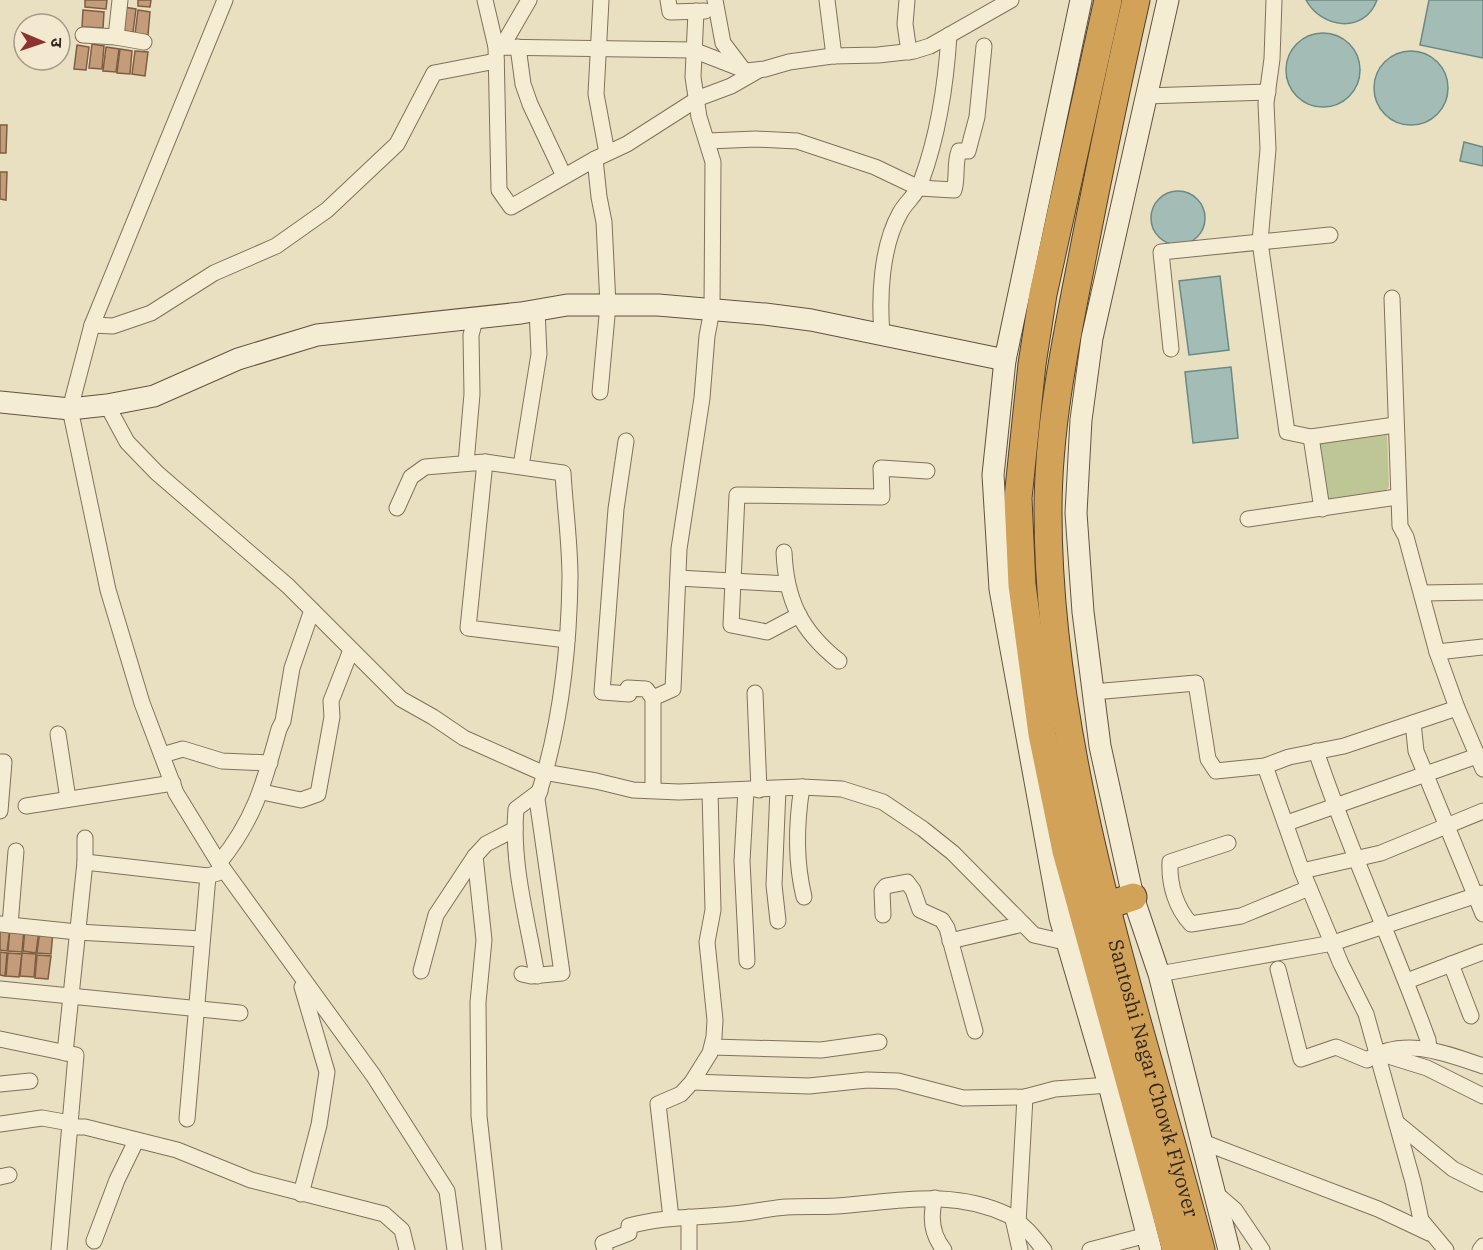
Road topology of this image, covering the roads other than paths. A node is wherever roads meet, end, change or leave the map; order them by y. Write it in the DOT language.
graph roads {
  1 [pos="120,0"];
  2 [pos="225,0"];
  3 [pos="485,0"];
  4 [pos="529,0"];
  5 [pos="600,0"];
  6 [pos="668,0"];
  7 [pos="827,0"];
  8 [pos="907,0"];
  9 [pos="1011,0"];
  10 [pos="1082,0"];
  11 [pos="1108,0"];
  12 [pos="1136,0"];
  13 [pos="1168,0"];
  14 [pos="1274,0"];
  15 [pos="716,5"];
  16 [pos="696,11"];
  17 [pos="83,35"];
  18 [pos="949,35"];
  19 [pos="116,37"];
  20 [pos="144,42"];
  21 [pos="984,46"];
  22 [pos="598,49"];
  23 [pos="504,51"];
  24 [pos="696,51"];
  25 [pos="909,52"];
  26 [pos="834,56"];
  27 [pos="742,69"];
  28 [pos="759,70"];
  29 [pos="1268,92"];
  30 [pos="1146,96"];
  31 [pos="696,100"];
  32 [pos="708,141"];
  33 [pos="601,156"];
  34 [pos="564,176"];
  35 [pos="919,188"];
  36 [pos="1330,235"];
  37 [pos="1260,242"];
  38 [pos="1392,298"];
  39 [pos="608,306"];
  40 [pos="537,310"];
  41 [pos="712,310"];
  42 [pos="476,317"];
  43 [pos="92,325"];
  44 [pos="882,334"];
  45 [pos="1171,349"];
  46 [pos="1005,360"];
  47 [pos="600,392"];
  48 [pos="0,402"];
  49 [pos="107,405"];
  50 [pos="70,409"];
  51 [pos="1395,425"];
  52 [pos="1311,437"];
  53 [pos="626,441"];
  54 [pos="485,462"];
  55 [pos="466,463"];
  56 [pos="521,466"];
  57 [pos="927,471"];
  58 [pos="1397,497"];
  59 [pos="397,508"];
  60 [pos="1322,508"];
  61 [pos="1248,519"];
  62 [pos="784,552"];
  63 [pos="678,578"];
  64 [pos="733,581"];
  65 [pos="787,584"];
  66 [pos="1422,593"];
  67 [pos="1482,596"];
  68 [pos="312,610"];
  69 [pos="799,615"];
  70 [pos="567,640"];
  71 [pos="1483,647"];
  72 [pos="351,650"];
  73 [pos="1437,652"];
  74 [pos="839,661"];
  75 [pos="1094,692"];
  76 [pos="755,693"];
  77 [pos="653,698"];
  78 [pos="1457,708"];
  79 [pos="1413,723"];
  80 [pos="58,734"];
  81 [pos="1316,751"];
  82 [pos="162,755"];
  83 [pos="0,762"];
  84 [pos="270,763"];
  85 [pos="1480,763"];
  86 [pos="1265,766"];
  87 [pos="547,772"];
  88 [pos="1425,775"];
  89 [pos="173,783"];
  90 [pos="802,787"];
  91 [pos="778,789"];
  92 [pos="653,790"];
  93 [pos="752,790"];
  94 [pos="540,791"];
  95 [pos="710,791"];
  96 [pos="262,792"];
  97 [pos="68,799"];
  98 [pos="1334,805"];
  99 [pos="26,806"];
  100 [pos="0,811"];
  101 [pos="1483,811"];
  102 [pos="1287,823"];
  103 [pos="1447,826"];
  104 [pos="515,829"];
  105 [pos="85,838"];
  106 [pos="1228,843"];
  107 [pos="16,851"];
  108 [pos="475,856"];
  109 [pos="1355,858"];
  110 [pos="85,862"];
  111 [pos="222,867"];
  112 [pos="1302,871"];
  113 [pos="208,876"];
  114 [pos="1310,888"];
  115 [pos="1479,894"];
  116 [pos="804,897"];
  117 [pos="1121,901"];
  118 [pos="1483,914"];
  119 [pos="883,915"];
  120 [pos="778,921"];
  121 [pos="1023,924"];
  122 [pos="5,925"];
  123 [pos="1385,927"];
  124 [pos="77,932"];
  125 [pos="202,939"];
  126 [pos="1079,939"];
  127 [pos="950,941"];
  128 [pos="1333,943"];
  129 [pos="1483,952"];
  130 [pos="747,961"];
  131 [pos="1451,964"];
  132 [pos="1278,969"];
  133 [pos="296,971"];
  134 [pos="421,971"];
  135 [pos="1159,975"];
  136 [pos="1407,981"];
  137 [pos="0,989"];
  138 [pos="71,996"];
  139 [pos="196,1009"];
  140 [pos="240,1014"];
  141 [pos="1471,1016"];
  142 [pos="975,1031"];
  143 [pos="0,1039"];
  144 [pos="879,1042"];
  145 [pos="712,1047"];
  146 [pos="1429,1048"];
  147 [pos="65,1053"];
  148 [pos="1379,1053"];
  149 [pos="1483,1066"];
  150 [pos="30,1081"];
  151 [pos="692,1082"];
  152 [pos="0,1084"];
  153 [pos="1109,1084"];
  154 [pos="1483,1096"];
  155 [pos="1025,1097"];
  156 [pos="187,1119"];
  157 [pos="1397,1123"];
  158 [pos="0,1124"];
  159 [pos="69,1125"];
  160 [pos="136,1141"];
  161 [pos="1200,1141"];
  162 [pos="1483,1184"];
  163 [pos="1213,1191"];
  164 [pos="301,1194"];
  165 [pos="935,1198"];
  166 [pos="689,1217"];
  167 [pos="671,1218"];
  168 [pos="1016,1221"];
  169 [pos="1435,1236"];
  170 [pos="94,1241"];
  171 [pos="1149,1242"];
  172 [pos="1483,1246"];
  173 [pos="59,1250"];
  174 [pos="406,1250"];
  175 [pos="455,1250"];
  176 [pos="494,1250"];
  177 [pos="605,1250"];
  178 [pos="689,1250"];
  179 [pos="944,1250"];
  180 [pos="1020,1250"];
  181 [pos="1044,1250"];
  182 [pos="1090,1250"];
  183 [pos="1176,1250"];
  184 [pos="1201,1250"];
  185 [pos="1229,1250"];
  186 [pos="1262,1250"];
  187 [pos="1446,1250"];
  188 [pos="1480,1250"];
  1 -- 19 [label="street"];
  2 -- 43 [label="street"];
  3 -- 23 [label="street"];
  4 -- 23 [label="street"];
  5 -- 22 [label="street"];
  6 -- 16 [label="street"];
  7 -- 26 [label="street"];
  8 -- 25 [label="street"];
  9 -- 18 [label="street"];
  10 -- 46 [label="street"];
  11 -- 126 [label="highway, Santoshi Nagar Chowk Flyover"];
  12 -- 117 [label="highway, Santoshi Nagar Chowk Flyover"];
  13 -- 30 [label="street"];
  14 -- 29 [label="street"];
  15 -- 16 [label="street"];
  15 -- 27 [label="street"];
  16 -- 24 [label="street"];
  17 -- 19 [label="street"];
  18 -- 25 [label="street"];
  18 -- 35 [label="street"];
  19 -- 20 [label="street"];
  21 -- 35 [label="street"];
  22 -- 23 [label="street"];
  22 -- 24 [label="street"];
  22 -- 33 [label="street"];
  23 -- 34 [label="street"];
  23 -- 34 [label="street"];
  23 -- 43 [label="street"];
  24 -- 27 [label="street"];
  24 -- 31 [label="street"];
  25 -- 26 [label="street"];
  26 -- 28 [label="street"];
  27 -- 28 [label="street"];
  28 -- 31 [label="street"];
  29 -- 30 [label="street"];
  29 -- 37 [label="street"];
  30 -- 75 [label="street"];
  31 -- 32 [label="street"];
  31 -- 33 [label="street"];
  32 -- 35 [label="street"];
  32 -- 41 [label="street"];
  33 -- 34 [label="street"];
  33 -- 39 [label="street"];
  35 -- 44 [label="street"];
  36 -- 37 [label="street"];
  37 -- 45 [label="street"];
  37 -- 52 [label="street"];
  38 -- 51 [label="street"];
  39 -- 40 [label="street"];
  39 -- 41 [label="street"];
  39 -- 47 [label="street"];
  40 -- 42 [label="street"];
  40 -- 56 [label="street"];
  41 -- 44 [label="street"];
  41 -- 63 [label="street"];
  42 -- 49 [label="street"];
  42 -- 55 [label="street"];
  43 -- 50 [label="street"];
  44 -- 46 [label="street"];
  46 -- 126 [label="street"];
  48 -- 50 [label="street"];
  49 -- 50 [label="street"];
  49 -- 68 [label="street"];
  50 -- 82 [label="street"];
  51 -- 52 [label="street"];
  51 -- 58 [label="street"];
  52 -- 60 [label="street"];
  53 -- 77 [label="street"];
  54 -- 55 [label="street"];
  54 -- 56 [label="street"];
  54 -- 70 [label="street"];
  55 -- 59 [label="street"];
  56 -- 70 [label="street"];
  57 -- 64 [label="street"];
  58 -- 60 [label="street"];
  58 -- 66 [label="street"];
  60 -- 61 [label="street"];
  62 -- 65 [label="street"];
  63 -- 64 [label="street"];
  63 -- 77 [label="street"];
  64 -- 65 [label="street"];
  64 -- 69 [label="street"];
  65 -- 69 [label="street"];
  66 -- 67 [label="street"];
  66 -- 73 [label="street"];
  68 -- 72 [label="street"];
  68 -- 84 [label="street"];
  69 -- 74 [label="street"];
  70 -- 87 [label="street"];
  71 -- 73 [label="street"];
  72 -- 87 [label="street"];
  72 -- 96 [label="street"];
  73 -- 78 [label="street"];
  75 -- 86 [label="street"];
  75 -- 117 [label="street"];
  76 -- 93 [label="street"];
  77 -- 92 [label="street"];
  78 -- 79 [label="street"];
  78 -- 85 [label="street"];
  79 -- 81 [label="street"];
  79 -- 88 [label="street"];
  80 -- 97 [label="street"];
  81 -- 86 [label="street"];
  81 -- 98 [label="street"];
  82 -- 84 [label="street"];
  82 -- 89 [label="street"];
  83 -- 100 [label="street"];
  84 -- 96 [label="street"];
  85 -- 88 [label="street"];
  86 -- 102 [label="street"];
  87 -- 92 [label="street"];
  87 -- 94 [label="street"];
  88 -- 98 [label="street"];
  88 -- 103 [label="street"];
  89 -- 97 [label="street"];
  89 -- 111 [label="street"];
  90 -- 91 [label="street"];
  90 -- 116 [label="street"];
  90 -- 121 [label="street"];
  91 -- 93 [label="street"];
  91 -- 120 [label="street"];
  92 -- 95 [label="street"];
  93 -- 95 [label="street"];
  93 -- 130 [label="street"];
  94 -- 104 [label="street"];
  94 -- 104 [label="street"];
  95 -- 145 [label="street"];
  96 -- 111 [label="street"];
  97 -- 99 [label="street"];
  98 -- 102 [label="street"];
  98 -- 109 [label="street"];
  101 -- 103 [label="street"];
  102 -- 112 [label="street"];
  103 -- 109 [label="street"];
  103 -- 115 [label="street"];
  104 -- 108 [label="street"];
  105 -- 110 [label="street"];
  106 -- 114 [label="street"];
  107 -- 122 [label="street"];
  108 -- 134 [label="street"];
  108 -- 176 [label="street"];
  109 -- 112 [label="street"];
  109 -- 123 [label="street"];
  110 -- 113 [label="street"];
  110 -- 124 [label="street"];
  111 -- 113 [label="street"];
  111 -- 133 [label="street"];
  112 -- 114 [label="street"];
  113 -- 125 [label="street"];
  114 -- 128 [label="street"];
  115 -- 118 [label="street"];
  115 -- 123 [label="street"];
  117 -- 135 [label="street"];
  117 -- 184 [label="highway, Santoshi Nagar Chowk Flyover"];
  119 -- 127 [label="street"];
  121 -- 126 [label="street"];
  121 -- 127 [label="street"];
  122 -- 124 [label="street"];
  123 -- 128 [label="street"];
  123 -- 136 [label="street"];
  124 -- 125 [label="street"];
  124 -- 138 [label="street"];
  125 -- 139 [label="street"];
  126 -- 153 [label="street"];
  126 -- 183 [label="highway, Santoshi Nagar Chowk Flyover"];
  127 -- 142 [label="street"];
  128 -- 135 [label="street"];
  128 -- 148 [label="street"];
  129 -- 131 [label="street"];
  131 -- 136 [label="street"];
  131 -- 141 [label="street"];
  132 -- 148 [label="street"];
  133 -- 164 [label="street"];
  133 -- 175 [label="street"];
  135 -- 161 [label="street"];
  136 -- 146 [label="street"];
  137 -- 138 [label="street"];
  138 -- 139 [label="street"];
  138 -- 147 [label="street"];
  139 -- 140 [label="street"];
  139 -- 156 [label="street"];
  143 -- 147 [label="street"];
  144 -- 145 [label="street"];
  145 -- 151 [label="street"];
  146 -- 148 [label="street"];
  146 -- 149 [label="street"];
  147 -- 159 [label="street"];
  148 -- 154 [label="street"];
  148 -- 157 [label="street"];
  150 -- 152 [label="street"];
  151 -- 155 [label="street"];
  151 -- 167 [label="street"];
  153 -- 155 [label="street"];
  153 -- 171 [label="street"];
  155 -- 168 [label="street"];
  157 -- 162 [label="street"];
  157 -- 169 [label="street"];
  158 -- 159 [label="street"];
  159 -- 160 [label="street"];
  159 -- 173 [label="street"];
  160 -- 164 [label="street"];
  160 -- 170 [label="street"];
  161 -- 163 [label="street"];
  161 -- 169 [label="street"];
  163 -- 185 [label="street"];
  163 -- 186 [label="street"];
  164 -- 174 [label="street"];
  165 -- 166 [label="street"];
  165 -- 168 [label="street"];
  165 -- 179 [label="street"];
  166 -- 167 [label="street"];
  166 -- 178 [label="street"];
  167 -- 177 [label="street"];
  168 -- 180 [label="street"];
  168 -- 181 [label="street"];
  169 -- 187 [label="street"];
  171 -- 182 [label="street"];
  172 -- 188 [label="street"];
}
